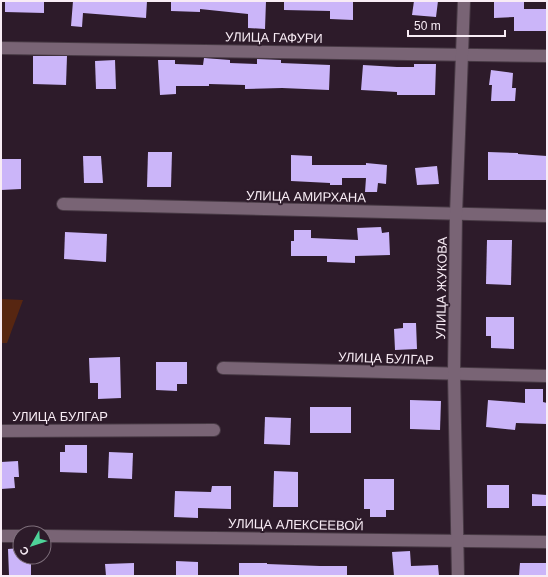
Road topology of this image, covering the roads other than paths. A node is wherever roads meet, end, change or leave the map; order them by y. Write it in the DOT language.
graph roads {
  1 [pos="464,1"];
  2 [pos="1,48"];
  3 [pos="463,54"];
  4 [pos="547,56"];
  5 [pos="64,204"];
  6 [pos="456,214"];
  7 [pos="547,216"];
  8 [pos="223,368"];
  9 [pos="454,374"];
  10 [pos="547,376"];
  11 [pos="214,430"];
  12 [pos="1,431"];
  13 [pos="3,536"];
  14 [pos="12,536"];
  15 [pos="52,536"];
  16 [pos="456,540"];
  17 [pos="547,542"];
  18 [pos="458,576"];
  1 -- 3 [label="street, УЛИЦА ЖУКОВА"];
  2 -- 3 [label="street, УЛИЦА ГАФУРИ"];
  3 -- 4 [label="street, УЛИЦА ГАФУРИ"];
  3 -- 6 [label="street, УЛИЦА ЖУКОВА"];
  5 -- 6 [label="street, УЛИЦА АМИРХАНА"];
  6 -- 7 [label="street, УЛИЦА АМИРХАНА"];
  6 -- 9 [label="street, УЛИЦА ЖУКОВА"];
  8 -- 9 [label="street, УЛИЦА БУЛГАР"];
  9 -- 10 [label="street, УЛИЦА БУЛГАР"];
  9 -- 16 [label="street, УЛИЦА ЖУКОВА"];
  11 -- 12 [label="street, УЛИЦА БУЛГАР"];
  13 -- 14 [label="street"];
  15 -- 16 [label="street, УЛИЦА АЛЕКСЕЕВОЙ"];
  16 -- 17 [label="street, УЛИЦА АЛЕКСЕЕВОЙ"];
  16 -- 18 [label="street, УЛИЦА ЖУКОВА"];
}
